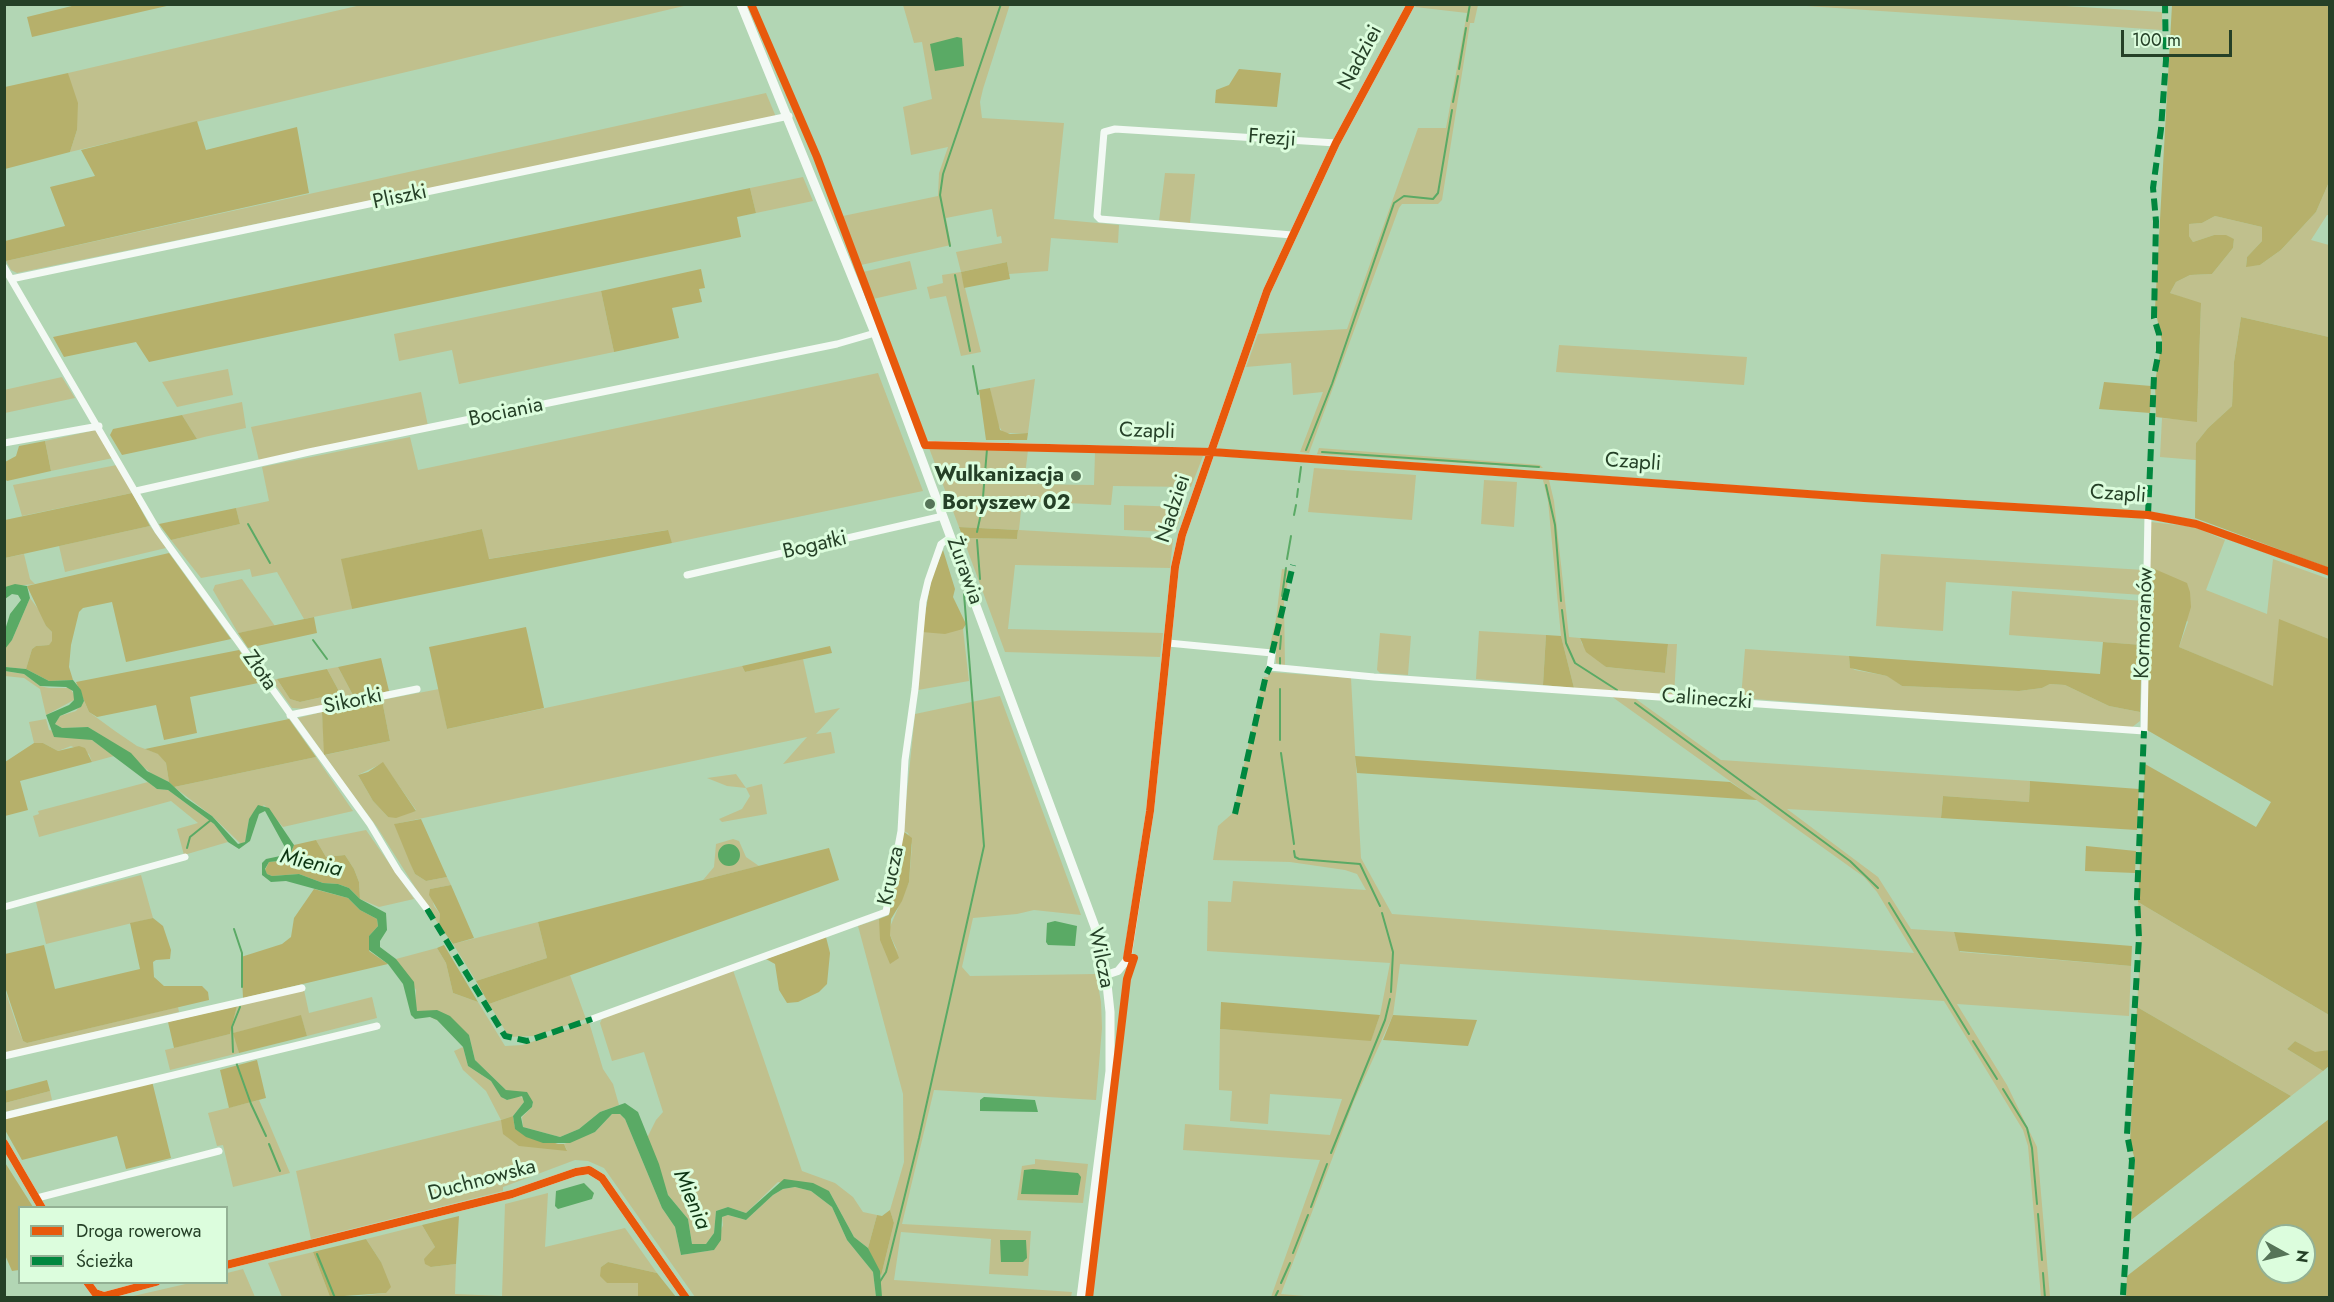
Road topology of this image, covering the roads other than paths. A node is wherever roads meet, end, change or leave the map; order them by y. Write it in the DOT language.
graph roads {
  1 [pos="741,4"];
  2 [pos="1411,4"];
  3 [pos="789,116"];
  4 [pos="1336,144"];
  5 [pos="1292,235"];
  6 [pos="4,267"];
  7 [pos="11,279"];
  8 [pos="875,333"];
  9 [pos="99,426"];
  10 [pos="4,443"];
  11 [pos="921,444"];
  12 [pos="1212,452"];
  13 [pos="136,491"];
  14 [pos="2148,515"];
  15 [pos="943,516"];
  16 [pos="951,537"];
  17 [pos="2330,572"];
  18 [pos="687,575"];
  19 [pos="1168,643"];
  20 [pos="1000,669"];
  21 [pos="417,689"];
  22 [pos="290,715"];
  23 [pos="2144,731"];
  24 [pos="185,857"];
  25 [pos="4,907"];
  26 [pos="428,909"];
  27 [pos="1106,975"];
  28 [pos="302,988"];
  29 [pos="592,1019"];
  30 [pos="377,1026"];
  31 [pos="4,1056"];
  32 [pos="4,1116"];
  33 [pos="4,1143"];
  34 [pos="219,1151"];
  35 [pos="37,1198"];
  36 [pos="41,1206"];
  37 [pos="228,1265"];
  38 [pos="88,1284"];
  39 [pos="148,1284"];
  40 [pos="100,1296"];
  41 [pos="686,1298"];
  42 [pos="1081,1298"];
  1 -- 3 [label="main road, Żurawia"];
  2 -- 4 [label="street, Nadziei"];
  3 -- 7 [label="street, Pliszki"];
  3 -- 8 [label="main road, Żurawia"];
  4 -- 5 [label="street, Nadziei"];
  4 -- 5 [label="street, Frezji"];
  5 -- 12 [label="street, Nadziei"];
  6 -- 7 [label="street, Złota"];
  7 -- 9 [label="street, Złota"];
  8 -- 11 [label="main road, Żurawia"];
  8 -- 13 [label="street, Bociania"];
  9 -- 10 [label="street"];
  9 -- 13 [label="street, Złota"];
  11 -- 12 [label="street, Czapli"];
  11 -- 15 [label="main road, Żurawia"];
  12 -- 14 [label="street, Czapli"];
  12 -- 19 [label="street, Nadziei"];
  13 -- 22 [label="street, Złota"];
  14 -- 17 [label="street, Czapli"];
  14 -- 23 [label="street, Kormoranów"];
  15 -- 16 [label="main road, Żurawia"];
  15 -- 18 [label="street, Bogatki"];
  16 -- 20 [label="main road, Żurawia"];
  16 -- 29 [label="street, Krucza"];
  19 -- 23 [label="street, Calineczki"];
  19 -- 27 [label="street, Nadziei"];
  20 -- 27 [label="main road, Wilcza"];
  21 -- 22 [label="street, Sikorki"];
  22 -- 26 [label="street, Złota"];
  24 -- 25 [label="street"];
  27 -- 42 [label="main road, Wilcza"];
  28 -- 31 [label="street"];
  30 -- 32 [label="street"];
  33 -- 35 [label="street"];
  34 -- 35 [label="street"];
  35 -- 36 [label="street"];
  37 -- 41 [label="street, Duchnowska"];
  38 -- 40 [label="street"];
  39 -- 40 [label="street"];
}
